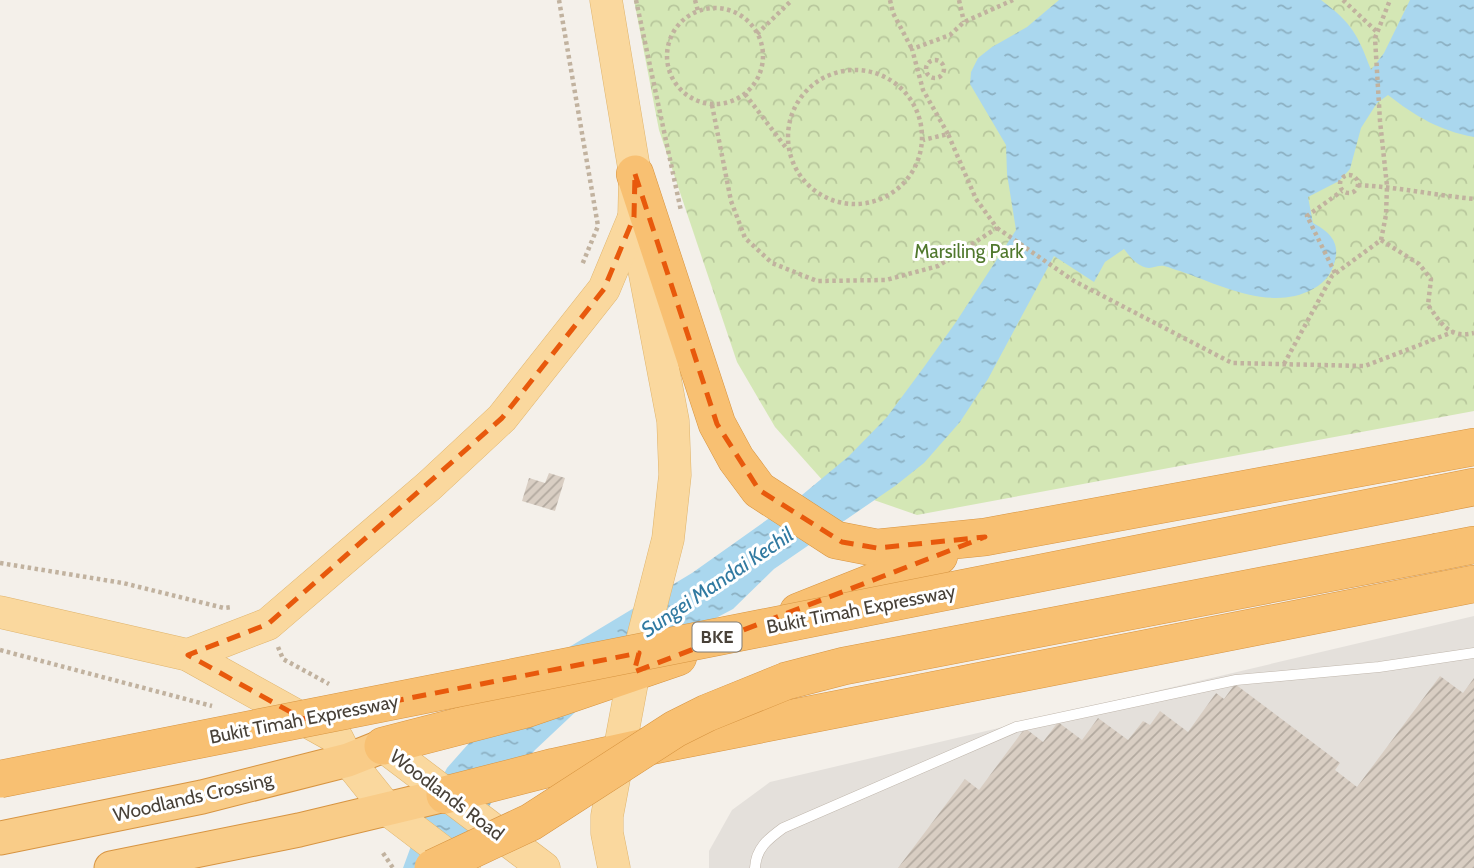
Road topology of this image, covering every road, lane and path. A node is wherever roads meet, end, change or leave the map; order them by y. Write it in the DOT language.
graph roads {
  1 [pos="559,0"];
  2 [pos="606,0"];
  3 [pos="636,0"];
  4 [pos="695,0"];
  5 [pos="793,0"];
  6 [pos="890,0"];
  7 [pos="959,0"];
  8 [pos="1013,0"];
  9 [pos="1343,0"];
  10 [pos="1390,0"];
  11 [pos="698,11"];
  12 [pos="964,22"];
  13 [pos="1376,31"];
  14 [pos="757,34"];
  15 [pos="912,49"];
  16 [pos="914,56"];
  17 [pos="928,64"];
  18 [pos="746,94"];
  19 [pos="712,105"];
  20 [pos="948,134"];
  21 [pos="923,140"];
  22 [pos="788,151"];
  23 [pos="635,174"];
  24 [pos="1358,185"];
  25 [pos="1387,186"];
  26 [pos="1342,191"];
  27 [pos="1474,199"];
  28 [pos="634,217"];
  29 [pos="682,218"];
  30 [pos="997,228"];
  31 [pos="1381,240"];
  32 [pos="1336,273"];
  33 [pos="578,275"];
  34 [pos="1453,332"];
  35 [pos="1474,333"];
  36 [pos="1284,364"];
  37 [pos="1474,447"];
  38 [pos="1474,487"];
  39 [pos="985,537"];
  40 [pos="1474,545"];
  41 [pos="0,563"];
  42 [pos="1474,584"];
  43 [pos="237,607"];
  44 [pos="223,608"];
  45 [pos="0,612"];
  46 [pos="268,624"];
  47 [pos="0,650"];
  48 [pos="1474,653"];
  49 [pos="188,655"];
  50 [pos="647,668"];
  51 [pos="330,684"];
  52 [pos="214,707"];
  53 [pos="383,746"];
  54 [pos="620,752"];
  55 [pos="348,760"];
  56 [pos="0,779"];
  57 [pos="445,795"];
  58 [pos="388,810"];
  59 [pos="0,838"];
  60 [pos="383,853"];
  61 [pos="543,867"];
  62 [pos="111,868"];
  63 [pos="393,868"];
  64 [pos="433,868"];
  65 [pos="464,868"];
  66 [pos="614,868"];
  67 [pos="755,868"];
  1 -- 33 [label="path"];
  2 -- 23 [label="main road"];
  3 -- 29 [label="path"];
  4 -- 11 [label="path"];
  5 -- 14 [label="path"];
  6 -- 15 [label="path"];
  7 -- 12 [label="path"];
  8 -- 12 [label="path"];
  9 -- 13 [label="path"];
  10 -- 13 [label="path"];
  11 -- 14 [label="path"];
  11 -- 19 [label="path"];
  12 -- 15 [label="path"];
  13 -- 25 [label="path"];
  14 -- 18 [label="path"];
  15 -- 16 [label="path"];
  16 -- 17 [label="path"];
  16 -- 20 [label="path"];
  18 -- 19 [label="path"];
  18 -- 22 [label="path"];
  19 -- 30 [label="path"];
  20 -- 21 [label="path"];
  20 -- 30 [label="path"];
  21 -- 22 [label="path"];
  21 -- 22 [label="path"];
  23 -- 28 [label="main road"];
  23 -- 39 [label="highway"];
  24 -- 25 [label="path"];
  24 -- 26 [label="path"];
  24 -- 26 [label="path"];
  25 -- 27 [label="path"];
  25 -- 31 [label="path"];
  26 -- 32 [label="path"];
  28 -- 46 [label="main road"];
  28 -- 50 [label="main road"];
  30 -- 36 [label="path"];
  31 -- 32 [label="path"];
  31 -- 34 [label="path"];
  32 -- 36 [label="path"];
  34 -- 35 [label="path"];
  34 -- 36 [label="path"];
  37 -- 39 [label="highway"];
  38 -- 56 [label="highway, Bukit Timah Expressway / BKE, bridge"];
  39 -- 50 [label="highway"];
  40 -- 64 [label="highway, bridge"];
  41 -- 44 [label="path"];
  42 -- 54 [label="highway"];
  43 -- 44 [label="path"];
  44 -- 46 [label="path"];
  45 -- 49 [label="main road, Woodlands Road"];
  46 -- 49 [label="main road"];
  46 -- 51 [label="path"];
  47 -- 52 [label="path"];
  48 -- 67 [label="lane"];
  49 -- 55 [label="main road, Woodlands Road"];
  50 -- 53 [label="highway"];
  50 -- 54 [label="main road"];
  53 -- 55 [label="highway, Woodlands Crossing"];
  53 -- 57 [label="main road, Woodlands Road"];
  54 -- 57 [label="highway"];
  54 -- 66 [label="main road"];
  55 -- 58 [label="main road, Woodlands Road"];
  55 -- 59 [label="highway, Woodlands Crossing"];
  57 -- 58 [label="highway"];
  57 -- 61 [label="main road, Woodlands Road"];
  58 -- 62 [label="highway"];
  58 -- 65 [label="main road, Woodlands Road"];
  60 -- 63 [label="path"];
}
